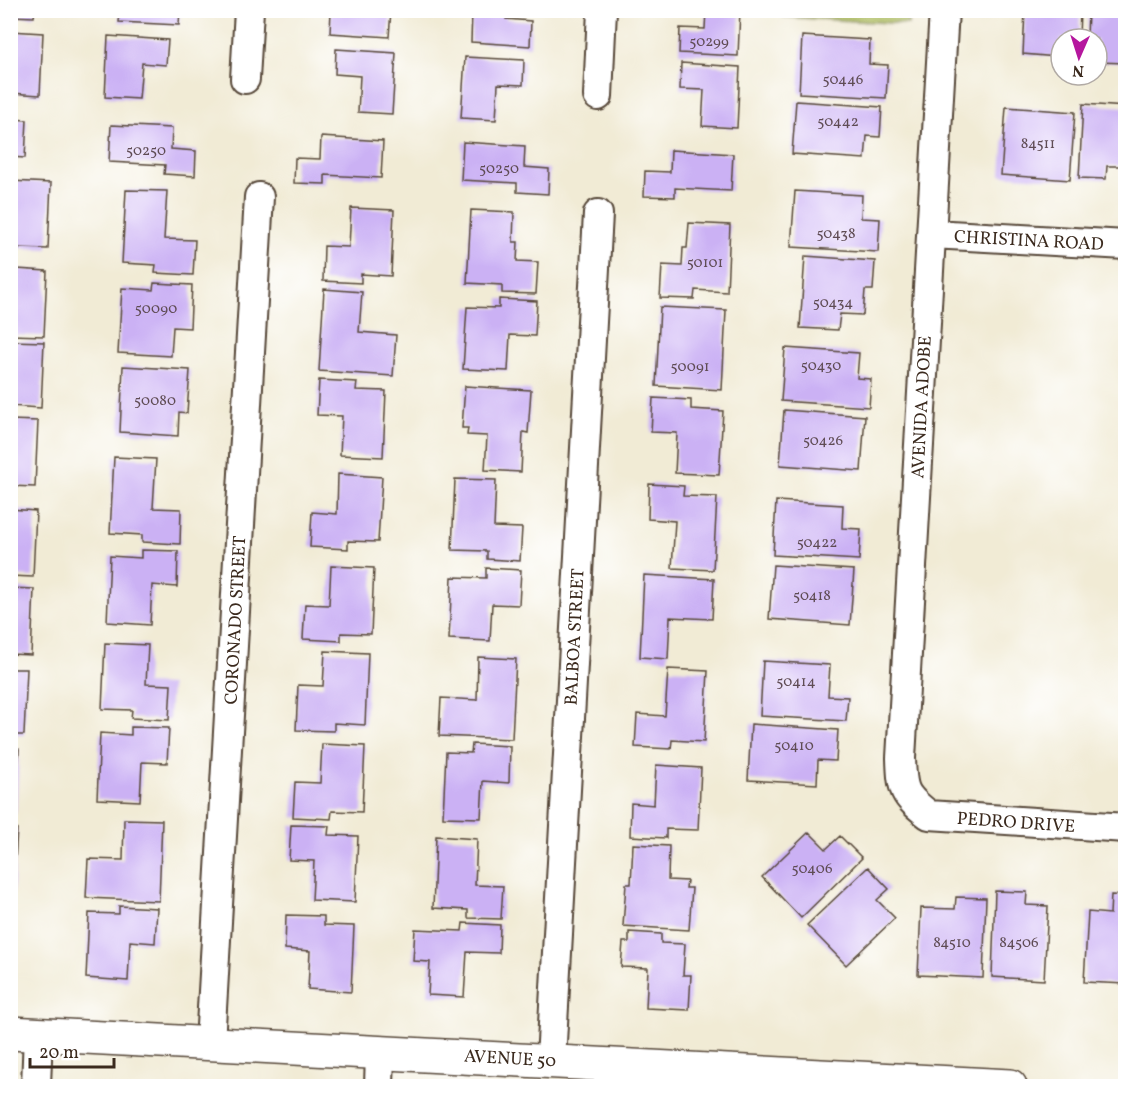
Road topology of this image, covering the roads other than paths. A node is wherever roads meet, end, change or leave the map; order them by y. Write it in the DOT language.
graph roads {
  1 [pos="249,10"];
  2 [pos="602,10"];
  3 [pos="944,10"];
  4 [pos="245,79"];
  5 [pos="598,96"];
  6 [pos="259,197"];
  7 [pos="598,214"];
  8 [pos="932,234"];
  9 [pos="1125,245"];
  10 [pos="912,802"];
  11 [pos="1125,828"];
  12 [pos="25,1033"];
  13 [pos="210,1043"];
  14 [pos="380,1052"];
  15 [pos="551,1060"];
  16 [pos="723,1079"];
  17 [pos="36,1086"];
  18 [pos="379,1086"];
  19 [pos="1010,1086"];
  1 -- 4 [label="street"];
  2 -- 5 [label="street"];
  3 -- 8 [label="street, AVENIDA ADOBE"];
  6 -- 13 [label="street, CORONADO STREET"];
  7 -- 15 [label="street, BALBOA STREET"];
  8 -- 9 [label="street, CHRISTINA ROAD"];
  8 -- 10 [label="street, AVENIDA ADOBE"];
  10 -- 11 [label="street, PEDRO DRIVE"];
  12 -- 13 [label="main road, AVENUE 50"];
  12 -- 17 [label="street"];
  13 -- 14 [label="main road, AVENUE 50"];
  14 -- 15 [label="main road, AVENUE 50"];
  14 -- 18 [label="street"];
  15 -- 16 [label="main road, AVENUE 50"];
  16 -- 19 [label="main road, AVENUE 50"];
}
